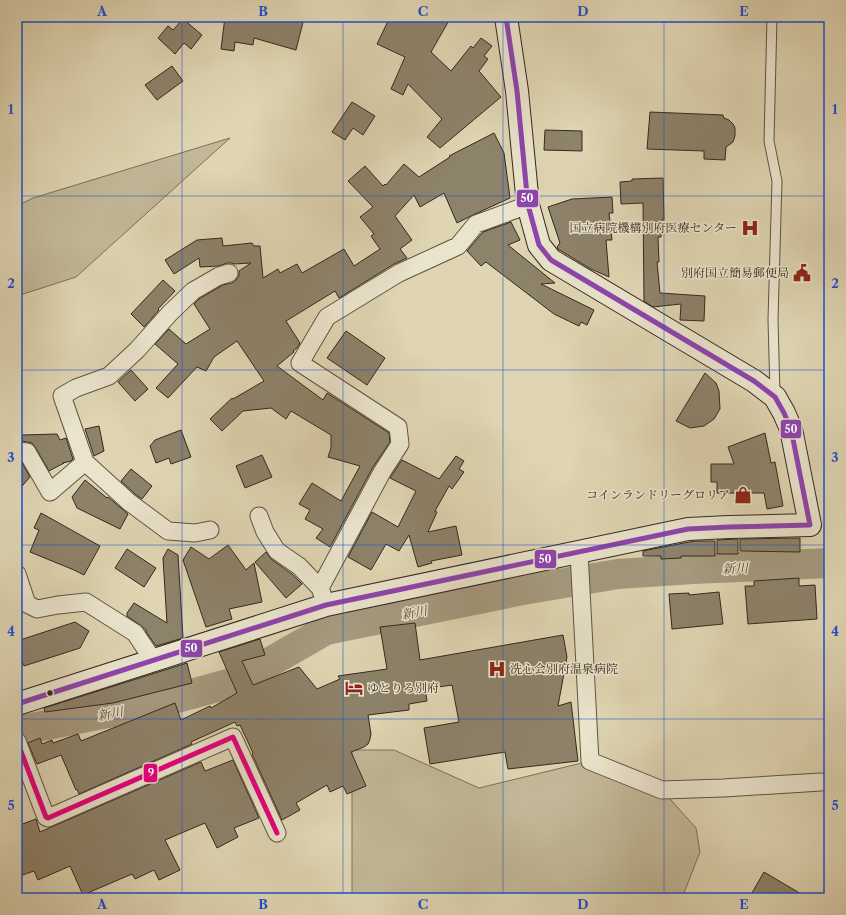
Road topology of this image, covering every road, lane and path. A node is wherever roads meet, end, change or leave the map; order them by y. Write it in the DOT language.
graph roads {
  1 [pos="506,17"];
  2 [pos="772,17"];
  3 [pos="528,205"];
  4 [pos="229,273"];
  5 [pos="775,397"];
  6 [pos="17,451"];
  7 [pos="85,462"];
  8 [pos="260,516"];
  9 [pos="820,526"];
  10 [pos="210,530"];
  11 [pos="579,552"];
  12 [pos="17,574"];
  13 [pos="323,596"];
  14 [pos="153,660"];
  15 [pos="17,704"];
  16 [pos="17,741"];
  17 [pos="821,782"];
  18 [pos="277,833"];
  1 -- 3 [label="main road"];
  2 -- 5 [label="lane"];
  3 -- 5 [label="main road"];
  3 -- 13 [label="street"];
  4 -- 7 [label="street"];
  5 -- 9 [label="main road"];
  6 -- 7 [label="street"];
  7 -- 10 [label="street"];
  8 -- 13 [label="street"];
  9 -- 11 [label="main road"];
  11 -- 13 [label="main road"];
  11 -- 17 [label="street"];
  12 -- 14 [label="street"];
  13 -- 14 [label="main road"];
  14 -- 15 [label="main road"];
  16 -- 18 [label="street"];
}
